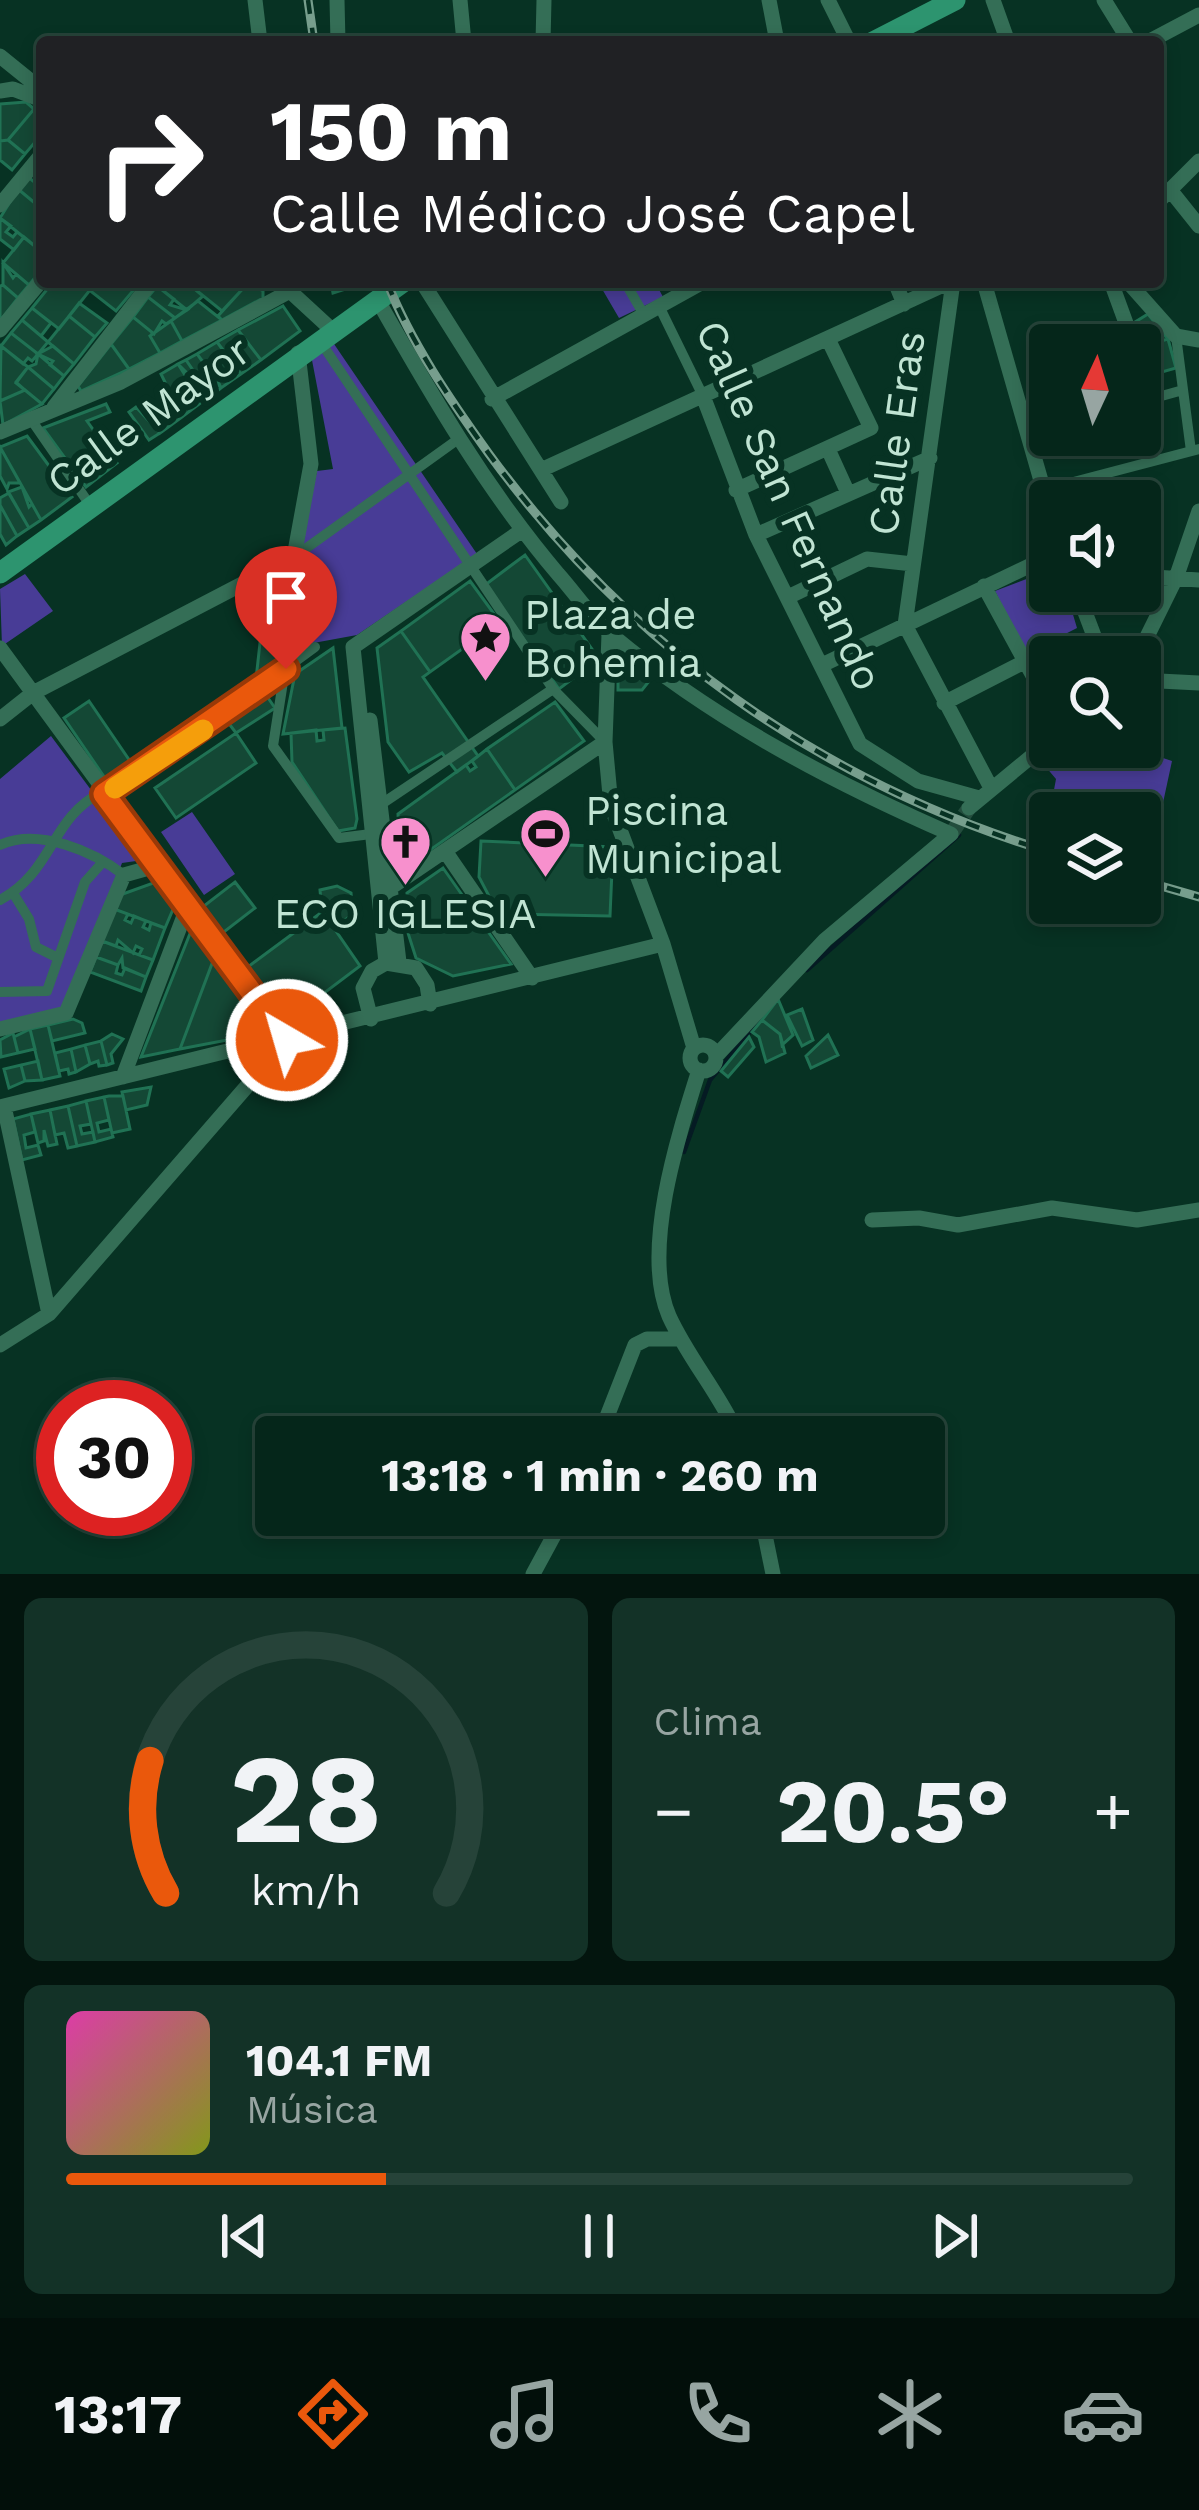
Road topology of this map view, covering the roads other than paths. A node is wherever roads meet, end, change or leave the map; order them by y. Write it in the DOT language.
graph roads {
  1 [pos="255,0"];
  2 [pos="337,0"];
  3 [pos="460,0"];
  4 [pos="544,0"];
  5 [pos="769,0"];
  6 [pos="828,0"];
  7 [pos="955,0"];
  8 [pos="993,0"];
  9 [pos="1104,0"];
  10 [pos="1199,15"];
  11 [pos="259,36"];
  12 [pos="338,36"];
  13 [pos="463,36"];
  14 [pos="543,36"];
  15 [pos="776,36"];
  16 [pos="846,36"];
  17 [pos="885,36"];
  18 [pos="1006,36"];
  19 [pos="1126,36"];
  20 [pos="1159,36"];
  21 [pos="0,56"];
  22 [pos="36,85"];
  23 [pos="0,91"];
  24 [pos="36,99"];
  25 [pos="36,161"];
  26 [pos="1199,161"];
  27 [pos="1165,197"];
  28 [pos="0,205"];
  29 [pos="1199,226"];
  30 [pos="36,287"];
  31 [pos="146,288"];
  32 [pos="283,288"];
  33 [pos="290,288"];
  34 [pos="394,288"];
  35 [pos="426,288"];
  36 [pos="628,288"];
  37 [pos="692,288"];
  38 [pos="897,288"];
  39 [pos="939,288"];
  40 [pos="951,288"];
  41 [pos="986,288"];
  42 [pos="1113,288"];
  43 [pos="1133,288"];
  44 [pos="377,299"];
  45 [pos="904,304"];
  46 [pos="659,306"];
  47 [pos="644,315"];
  48 [pos="1126,324"];
  49 [pos="0,330"];
  50 [pos="324,334"];
  51 [pos="1176,335"];
  52 [pos="828,339"];
  53 [pos="1199,340"];
  54 [pos="298,353"];
  55 [pos="1184,390"];
  56 [pos="703,396"];
  57 [pos="1161,396"];
  58 [pos="492,398"];
  59 [pos="52,409"];
  60 [pos="30,418"];
  61 [pos="1029,429"];
  62 [pos="0,432"];
  63 [pos="457,440"];
  64 [pos="828,448"];
  65 [pos="1195,450"];
  66 [pos="930,458"];
  67 [pos="543,469"];
  68 [pos="412,474"];
  69 [pos="1081,480"];
  70 [pos="736,490"];
  71 [pos="848,494"];
  72 [pos="561,502"];
  73 [pos="90,505"];
  74 [pos="1199,511"];
  75 [pos="521,531"];
  76 [pos="757,535"];
  77 [pos="294,556"];
  78 [pos="913,564"];
  79 [pos="468,566"];
  80 [pos="1029,566"];
  81 [pos="0,573"];
  82 [pos="1161,577"];
  83 [pos="1175,578"];
  84 [pos="1199,580"];
  85 [pos="984,586"];
  86 [pos="788,597"];
  87 [pos="905,626"];
  88 [pos="609,634"];
  89 [pos="1147,636"];
  90 [pos="357,645"];
  91 [pos="315,647"];
  92 [pos="0,648"];
  93 [pos="1024,662"];
  94 [pos="822,665"];
  95 [pos="286,669"];
  96 [pos="1029,671"];
  97 [pos="1161,681"];
  98 [pos="1199,683"];
  99 [pos="553,688"];
  100 [pos="33,693"];
  101 [pos="944,704"];
  102 [pos="0,719"];
  103 [pos="605,742"];
  104 [pos="1029,758"];
  105 [pos="103,793"];
  106 [pos="980,798"];
  107 [pos="380,806"];
  108 [pos="371,835"];
  109 [pos="0,845"];
  110 [pos="52,846"];
  111 [pos="445,851"];
  112 [pos="101,864"];
  113 [pos="156,866"];
  114 [pos="124,875"];
  115 [pos="390,888"];
  116 [pos="13,893"];
  117 [pos="0,900"];
  118 [pos="187,908"];
  119 [pos="664,944"];
  120 [pos="56,957"];
  121 [pos="393,962"];
  122 [pos="532,978"];
  123 [pos="47,991"];
  124 [pos="0,992"];
  125 [pos="430,1004"];
  126 [pos="67,1013"];
  127 [pos="371,1019"];
  128 [pos="0,1029"];
  129 [pos="287,1040"];
  130 [pos="694,1048"];
  131 [pos="716,1056"];
  132 [pos="699,1070"];
  133 [pos="123,1077"];
  134 [pos="2,1106"];
  135 [pos="1199,1210"];
  136 [pos="872,1220"];
  137 [pos="49,1314"];
  138 [pos="680,1339"];
  139 [pos="0,1345"];
  140 [pos="607,1416"];
  141 [pos="730,1416"];
  142 [pos="554,1536"];
  143 [pos="765,1536"];
  144 [pos="533,1574"];
  145 [pos="773,1574"];
  1 -- 11 [label="street"];
  2 -- 12 [label="street"];
  3 -- 13 [label="street"];
  4 -- 14 [label="street"];
  5 -- 15 [label="street"];
  6 -- 16 [label="street"];
  7 -- 17 [label="main road"];
  8 -- 18 [label="street"];
  9 -- 19 [label="street"];
  10 -- 20 [label="street"];
  21 -- 22 [label="street"];
  23 -- 24 [label="street"];
  25 -- 28 [label="street"];
  26 -- 27 [label="street"];
  27 -- 29 [label="street"];
  30 -- 49 [label="street"];
  31 -- 59 [label="street"];
  32 -- 59 [label="street"];
  33 -- 50 [label="street"];
  34 -- 44 [label="main road, Calle Mayor"];
  35 -- 58 [label="street"];
  36 -- 47 [label="street"];
  37 -- 46 [label="street"];
  38 -- 45 [label="street"];
  39 -- 45 [label="street"];
  40 -- 66 [label="street, Calle Eras"];
  41 -- 61 [label="street"];
  42 -- 48 [label="street"];
  43 -- 51 [label="street"];
  44 -- 50 [label="main road, Calle Mayor"];
  44 -- 63 [label="street"];
  45 -- 52 [label="street"];
  46 -- 47 [label="street"];
  46 -- 56 [label="street, Calle San Fernando"];
  47 -- 58 [label="street"];
  50 -- 54 [label="main road, Calle Mayor"];
  50 -- 68 [label="street"];
  51 -- 53 [label="street"];
  51 -- 55 [label="street"];
  52 -- 56 [label="street"];
  52 -- 64 [label="street"];
  54 -- 73 [label="main road, Calle Mayor"];
  54 -- 77 [label="street"];
  55 -- 57 [label="street"];
  55 -- 65 [label="street"];
  56 -- 67 [label="street"];
  56 -- 70 [label="street, Calle San Fernando"];
  58 -- 67 [label="street"];
  59 -- 60 [label="street"];
  60 -- 62 [label="street"];
  60 -- 73 [label="street"];
  63 -- 68 [label="street"];
  63 -- 75 [label="street"];
  64 -- 70 [label="street"];
  64 -- 71 [label="street"];
  65 -- 69 [label="street"];
  66 -- 71 [label="street"];
  66 -- 78 [label="street, Calle Eras"];
  67 -- 72 [label="street"];
  68 -- 77 [label="street"];
  68 -- 79 [label="street"];
  70 -- 76 [label="street, Calle San Fernando"];
  71 -- 76 [label="street"];
  73 -- 81 [label="main road, Calle Mayor"];
  74 -- 83 [label="street"];
  75 -- 79 [label="street"];
  75 -- 88 [label="street"];
  76 -- 86 [label="street, Calle San Fernando"];
  77 -- 100 [label="street"];
  78 -- 86 [label="street"];
  78 -- 87 [label="street, Calle Eras"];
  79 -- 90 [label="street"];
  79 -- 99 [label="street"];
  80 -- 85 [label="street"];
  82 -- 83 [label="street"];
  83 -- 84 [label="street"];
  83 -- 89 [label="street"];
  85 -- 87 [label="street"];
  85 -- 93 [label="street"];
  86 -- 94 [label="street, Calle San Fernando"];
  87 -- 94 [label="street"];
  87 -- 101 [label="street"];
  88 -- 103 [label="street"];
  88 -- 131 [label="street"];
  90 -- 107 [label="street"];
  90 -- 108 [label="street"];
  91 -- 95 [label="street"];
  92 -- 100 [label="street"];
  93 -- 96 [label="street"];
  93 -- 101 [label="street"];
  94 -- 106 [label="street, Calle San Fernando"];
  95 -- 105 [label="street"];
  95 -- 108 [label="street"];
  97 -- 98 [label="street"];
  99 -- 103 [label="street"];
  99 -- 107 [label="street"];
  100 -- 102 [label="street"];
  100 -- 105 [label="street"];
  101 -- 106 [label="street"];
  103 -- 111 [label="street"];
  103 -- 119 [label="street"];
  104 -- 106 [label="street"];
  105 -- 110 [label="street"];
  105 -- 113 [label="street"];
  107 -- 115 [label="street"];
  108 -- 121 [label="street"];
  109 -- 110 [label="street"];
  110 -- 112 [label="street"];
  110 -- 116 [label="street"];
  111 -- 115 [label="street"];
  111 -- 122 [label="street"];
  112 -- 114 [label="street"];
  112 -- 120 [label="street"];
  113 -- 114 [label="street"];
  113 -- 118 [label="street"];
  114 -- 126 [label="street"];
  115 -- 121 [label="street"];
  116 -- 117 [label="street"];
  116 -- 120 [label="street"];
  118 -- 129 [label="street"];
  118 -- 133 [label="street"];
  119 -- 122 [label="street"];
  119 -- 130 [label="street"];
  120 -- 123 [label="street"];
  121 -- 125 [label="street"];
  121 -- 127 [label="street"];
  122 -- 125 [label="street"];
  123 -- 124 [label="street"];
  123 -- 126 [label="street"];
  125 -- 127 [label="street"];
  126 -- 128 [label="street"];
  127 -- 129 [label="street"];
  129 -- 133 [label="street"];
  129 -- 137 [label="street"];
  130 -- 131 [label="street"];
  130 -- 132 [label="street"];
  131 -- 132 [label="street"];
  132 -- 138 [label="street"];
  133 -- 134 [label="street"];
  134 -- 137 [label="street"];
  135 -- 136 [label="street"];
  137 -- 139 [label="street"];
  138 -- 140 [label="street"];
  138 -- 141 [label="street"];
  142 -- 144 [label="street"];
  143 -- 145 [label="street"];
}
